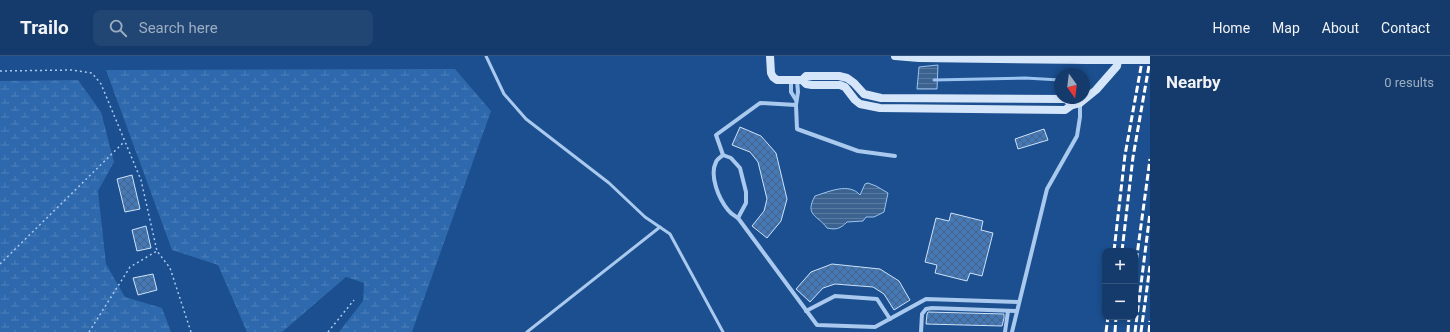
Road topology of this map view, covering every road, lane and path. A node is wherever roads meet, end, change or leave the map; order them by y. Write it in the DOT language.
graph roads {
  1 [pos="486,56"];
  2 [pos="770,56"];
  3 [pos="895,56"];
  4 [pos="1118,56"];
  5 [pos="1150,60"];
  6 [pos="0,71"];
  7 [pos="817,76"];
  8 [pos="849,79"];
  9 [pos="796,80"];
  10 [pos="817,85"];
  11 [pos="844,87"];
  12 [pos="864,94"];
  13 [pos="1090,94"];
  14 [pos="882,98"];
  15 [pos="1054,99"];
  16 [pos="796,102"];
  17 [pos="860,104"];
  18 [pos="1076,104"];
  19 [pos="880,108"];
  20 [pos="124,142"];
  21 [pos="723,155"];
  22 [pos="895,156"];
  23 [pos="738,218"];
  24 [pos="660,227"];
  25 [pos="157,251"];
  26 [pos="0,264"];
  27 [pos="354,300"];
  28 [pos="1018,302"];
  29 [pos="806,311"];
  30 [pos="1008,311"];
  31 [pos="1016,311"];
  32 [pos="890,319"];
  33 [pos="89,332"];
  34 [pos="191,332"];
  35 [pos="328,332"];
  36 [pos="527,332"];
  37 [pos="723,332"];
  38 [pos="921,332"];
  39 [pos="1009,332"];
  1 -- 24 [label="lane"];
  2 -- 9 [label="street"];
  3 -- 5 [label="street, bridge"];
  4 -- 13 [label="street"];
  6 -- 20 [label="path"];
  7 -- 8 [label="street"];
  7 -- 9 [label="street"];
  7 -- 10 [label="street"];
  8 -- 11 [label="street"];
  8 -- 12 [label="street"];
  9 -- 10 [label="street"];
  9 -- 16 [label="street"];
  10 -- 11 [label="street"];
  11 -- 17 [label="street"];
  12 -- 14 [label="street"];
  12 -- 17 [label="street"];
  14 -- 15 [label="street"];
  14 -- 19 [label="street"];
  16 -- 21 [label="street"];
  16 -- 22 [label="street"];
  17 -- 19 [label="street"];
  18 -- 19 [label="street"];
  18 -- 28 [label="street"];
  20 -- 25 [label="path"];
  20 -- 26 [label="path"];
  21 -- 23 [label="street"];
  21 -- 23 [label="street"];
  23 -- 29 [label="street"];
  24 -- 36 [label="lane"];
  24 -- 37 [label="lane"];
  25 -- 33 [label="path"];
  25 -- 34 [label="path"];
  27 -- 35 [label="path"];
  28 -- 31 [label="street"];
  28 -- 32 [label="street"];
  29 -- 32 [label="street"];
  29 -- 32 [label="street"];
  30 -- 31 [label="street"];
  30 -- 38 [label="street"];
  30 -- 39 [label="street"];
  31 -- 39 [label="street"];
}
